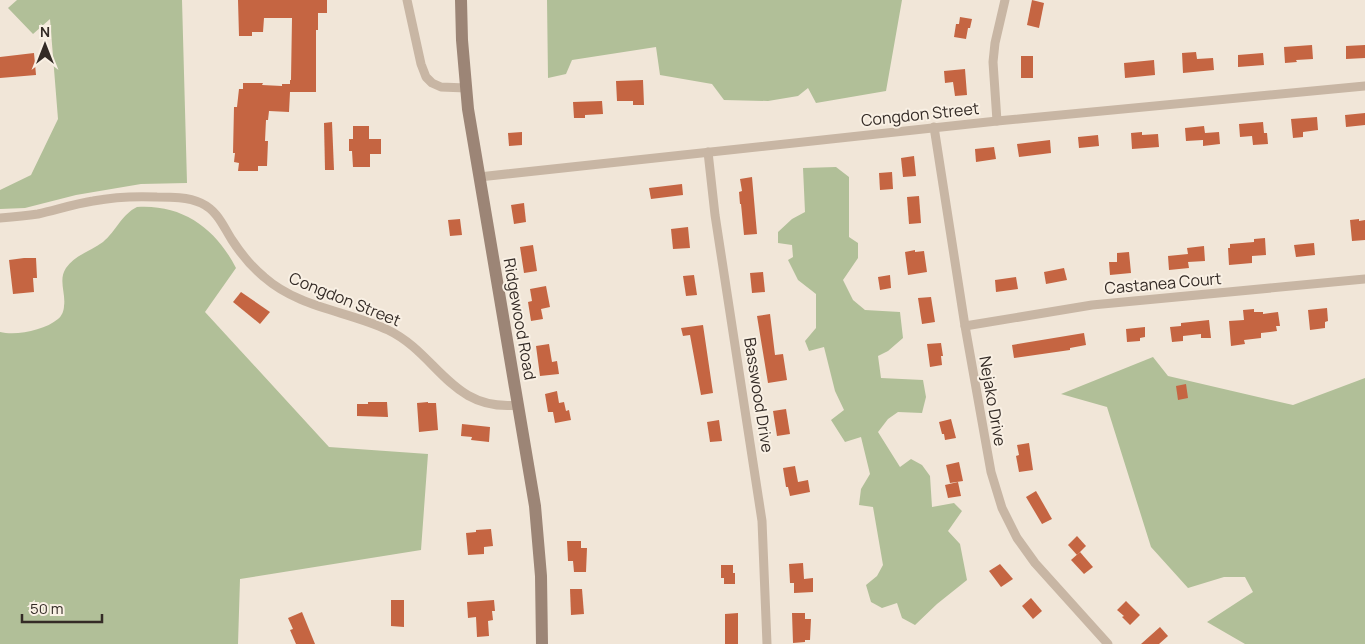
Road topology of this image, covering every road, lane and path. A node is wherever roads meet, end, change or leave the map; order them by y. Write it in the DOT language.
graph roads {
  1 [pos="407,0"];
  2 [pos="461,0"];
  3 [pos="1004,0"];
  4 [pos="1365,86"];
  5 [pos="466,88"];
  6 [pos="997,121"];
  7 [pos="934,127"];
  8 [pos="708,152"];
  9 [pos="479,177"];
  10 [pos="0,218"];
  11 [pos="1365,279"];
  12 [pos="965,326"];
  13 [pos="518,405"];
  14 [pos="542,644"];
  15 [pos="767,644"];
  16 [pos="1108,644"];
  1 -- 5 [label="street"];
  2 -- 5 [label="main road, Ridgewood Road"];
  3 -- 6 [label="street"];
  4 -- 6 [label="street, Congdon Street"];
  5 -- 9 [label="main road, Ridgewood Road"];
  6 -- 7 [label="street, Congdon Street"];
  7 -- 8 [label="street, Congdon Street"];
  7 -- 12 [label="street, Nejako Drive"];
  8 -- 9 [label="street, Congdon Street"];
  8 -- 15 [label="street, Basswood Drive"];
  9 -- 13 [label="main road, Ridgewood Road"];
  10 -- 13 [label="street, Congdon Street"];
  11 -- 12 [label="street, Castanea Court"];
  12 -- 16 [label="street, Nejako Drive"];
  13 -- 14 [label="main road, Ridgewood Road"];
}
